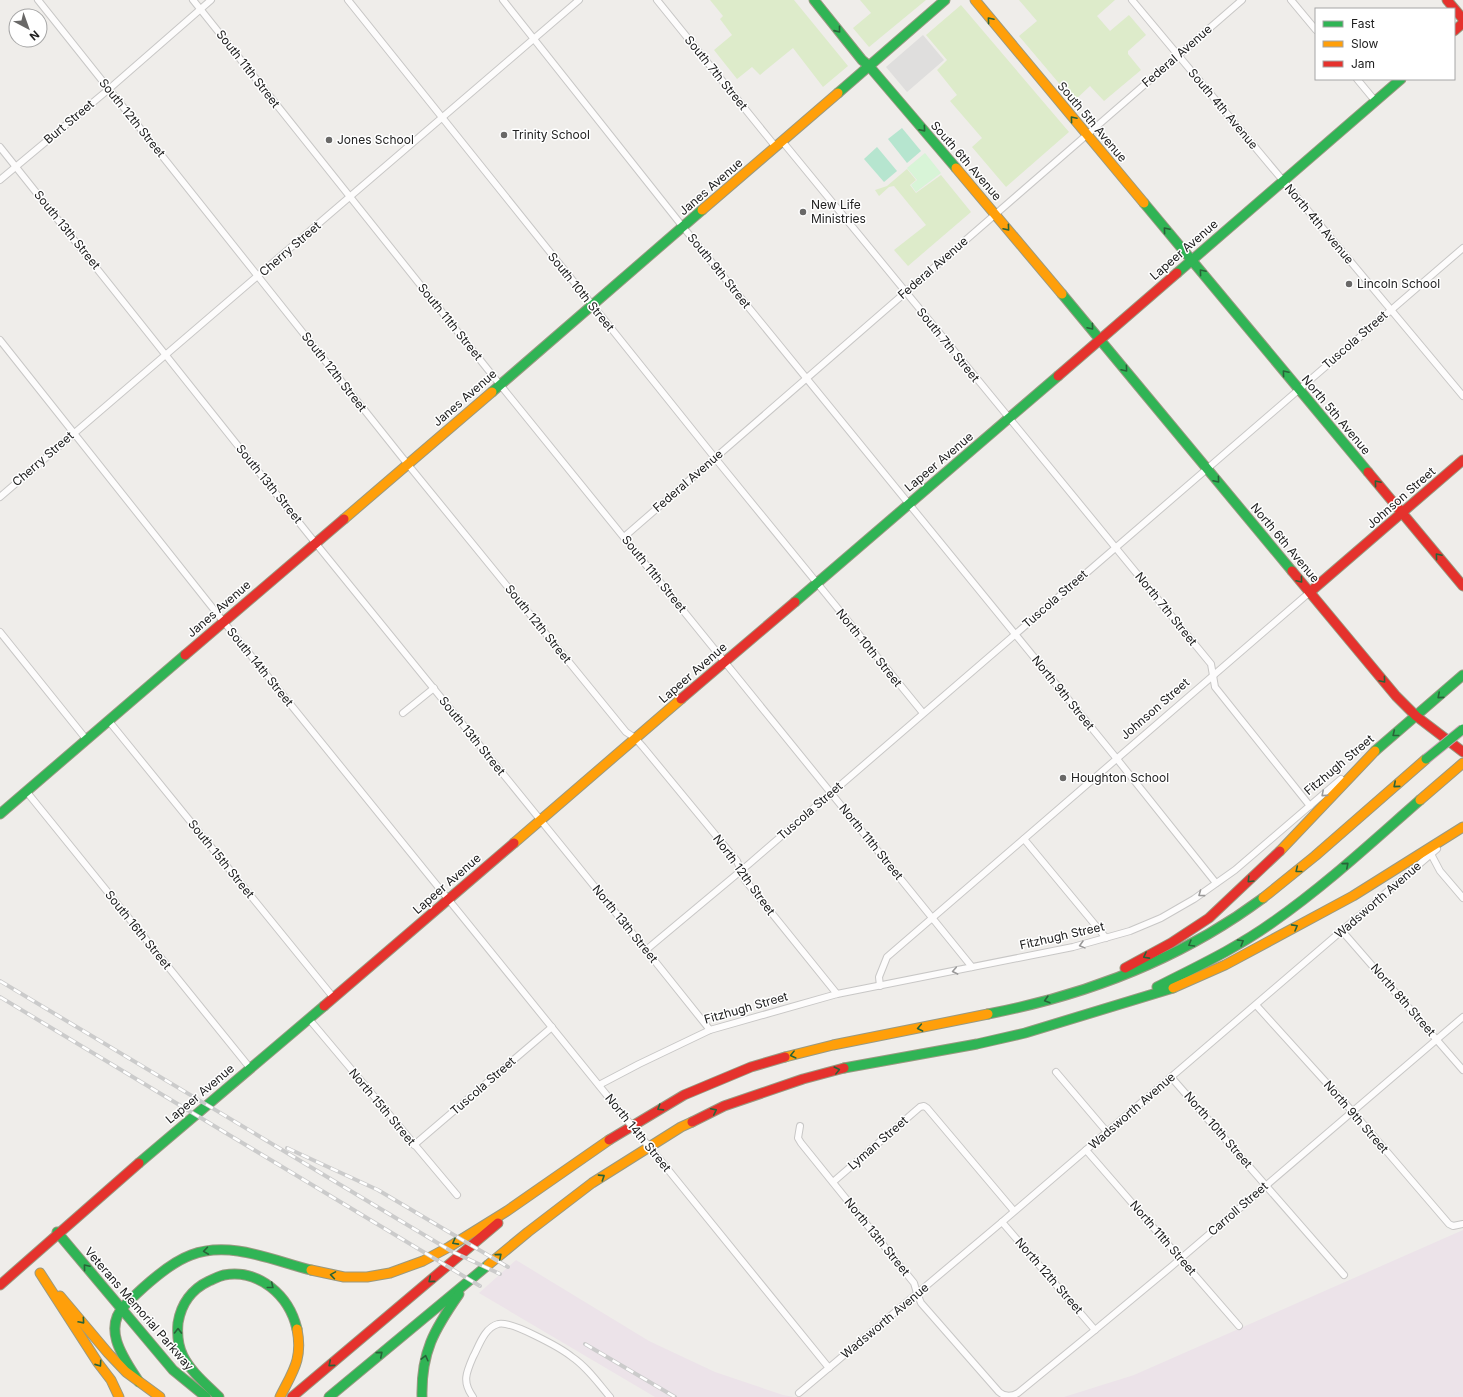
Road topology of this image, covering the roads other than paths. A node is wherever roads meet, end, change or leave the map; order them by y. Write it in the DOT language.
graph roads {
  1 [pos="38,0"];
  2 [pos="193,0"];
  3 [pos="210,0"];
  4 [pos="348,0"];
  5 [pos="503,0"];
  6 [pos="579,0"];
  7 [pos="657,0"];
  8 [pos="814,0"];
  9 [pos="945,0"];
  10 [pos="975,0"];
  11 [pos="1132,0"];
  12 [pos="1242,0"];
  13 [pos="1291,0"];
  14 [pos="1447,0"];
  15 [pos="1454,8"];
  16 [pos="200,9"];
  17 [pos="1455,10"];
  18 [pos="1463,19"];
  19 [pos="1463,23"];
  20 [pos="1315,29"];
  21 [pos="1455,30"];
  22 [pos="534,39"];
  23 [pos="1178,56"];
  24 [pos="869,66"];
  25 [pos="1358,80"];
  26 [pos="1400,80"];
  27 [pos="109,89"];
  28 [pos="1376,102"];
  29 [pos="442,118"];
  30 [pos="1086,135"];
  31 [pos="778,144"];
  32 [pos="0,146"];
  33 [pos="16,166"];
  34 [pos="0,180"];
  35 [pos="1283,181"];
  36 [pos="350,198"];
  37 [pos="995,213"];
  38 [pos="683,227"];
  39 [pos="1463,248"];
  40 [pos="1191,259"];
  41 [pos="258,276"];
  42 [pos="906,292"];
  43 [pos="592,306"];
  44 [pos="1390,310"];
  45 [pos="1100,339"];
  46 [pos="0,340"];
  47 [pos="166,355"];
  48 [pos="807,378"];
  49 [pos="500,384"];
  50 [pos="1299,389"];
  51 [pos="1463,396"];
  52 [pos="1008,418"];
  53 [pos="74,433"];
  54 [pos="714,458"];
  55 [pos="1463,460"];
  56 [pos="407,464"];
  57 [pos="1207,468"];
  58 [pos="0,497"];
  59 [pos="908,504"];
  60 [pos="1402,513"];
  61 [pos="624,538"];
  62 [pos="316,542"];
  63 [pos="1115,547"];
  64 [pos="816,583"];
  65 [pos="1463,586"];
  66 [pos="1310,592"];
  67 [pos="223,622"];
  68 [pos="0,632"];
  69 [pos="1015,634"];
  70 [pos="724,662"];
  71 [pos="1213,675"];
  72 [pos="1463,675"];
  73 [pos="434,688"];
  74 [pos="403,713"];
  75 [pos="922,713"];
  76 [pos="1416,716"];
  77 [pos="108,720"];
  78 [pos="1463,729"];
  79 [pos="635,738"];
  80 [pos="86,739"];
  81 [pos="1374,751"];
  82 [pos="1463,752"];
  83 [pos="1117,758"];
  84 [pos="1463,764"];
  85 [pos="26,791"];
  86 [pos="831,793"];
  87 [pos="1310,806"];
  88 [pos="0,814"];
  89 [pos="540,819"];
  90 [pos="1463,827"];
  91 [pos="1024,839"];
  92 [pos="1431,854"];
  93 [pos="741,870"];
  94 [pos="1216,883"];
  95 [pos="1463,898"];
  96 [pos="448,899"];
  97 [pos="932,918"];
  98 [pos="1342,931"];
  99 [pos="1106,938"];
  100 [pos="646,950"];
  101 [pos="972,967"];
  102 [pos="880,986"];
  103 [pos="1085,989"];
  104 [pos="837,994"];
  105 [pos="333,997"];
  106 [pos="1119,1004"];
  107 [pos="1256,1005"];
  108 [pos="1463,1017"];
  109 [pos="309,1019"];
  110 [pos="552,1027"];
  111 [pos="710,1030"];
  112 [pos="1436,1039"];
  113 [pos="250,1068"];
  114 [pos="1463,1070"];
  115 [pos="1056,1072"];
  116 [pos="1171,1077"];
  117 [pos="599,1085"];
  118 [pos="1352,1111"];
  119 [pos="800,1126"];
  120 [pos="1106,1132"];
  121 [pos="414,1145"];
  122 [pos="1086,1150"];
  123 [pos="833,1182"];
  124 [pos="1266,1185"];
  125 [pos="456,1195"];
  126 [pos="524,1200"];
  127 [pos="1014,1211"];
  128 [pos="1002,1222"];
  129 [pos="1460,1225"];
  130 [pos="57,1232"];
  131 [pos="1180,1259"];
  132 [pos="29,1260"];
  133 [pos="40,1273"];
  134 [pos="1344,1275"];
  135 [pos="469,1281"];
  136 [pos="0,1284"];
  137 [pos="917,1294"];
  138 [pos="120,1308"];
  139 [pos="1239,1326"];
  140 [pos="1095,1330"];
  141 [pos="829,1368"];
  142 [pos="139,1382"];
  143 [pos="799,1393"];
  144 [pos="1009,1396"];
  145 [pos="119,1397"];
  146 [pos="160,1397"];
  147 [pos="206,1397"];
  148 [pos="219,1397"];
  149 [pos="280,1397"];
  150 [pos="292,1397"];
  151 [pos="329,1397"];
  152 [pos="422,1397"];
  153 [pos="473,1397"];
  154 [pos="610,1397"];
  1 -- 27 [label="street, South 12th Street"];
  2 -- 16 [label="street, South 11th Street"];
  3 -- 16 [label="street, Burt Street"];
  4 -- 29 [label="street, South 10th Street"];
  5 -- 22 [label="street, South 9th Street"];
  6 -- 22 [label="street, Cherry Street"];
  7 -- 31 [label="street, South 7th Street"];
  8 -- 24 [label="main road, South 6th Avenue, one-way"];
  9 -- 24 [label="main road, Janes Avenue"];
  30 -- 10 [label="main road, South 5th Avenue, one-way"];
  11 -- 23 [label="street, South 4th Avenue"];
  12 -- 23 [label="street, Federal Avenue"];
  13 -- 20 [label="street"];
  14 -- 15 [label="main road"];
  16 -- 27 [label="street, Burt Street"];
  16 -- 36 [label="street, South 11th Street"];
  17 -- 18 [label="main road"];
  19 -- 21 [label="main road"];
  22 -- 29 [label="street, Cherry Street"];
  22 -- 38 [label="street, South 9th Street"];
  23 -- 30 [label="street, Federal Avenue"];
  23 -- 35 [label="street, South 4th Avenue"];
  24 -- 31 [label="main road, Janes Avenue"];
  24 -- 37 [label="main road, South 6th Avenue, one-way"];
  25 -- 28 [label="street"];
  26 -- 28 [label="main road, Lapeer Avenue"];
  27 -- 33 [label="street, Burt Street"];
  27 -- 41 [label="street, South 12th Street"];
  28 -- 35 [label="main road, Lapeer Avenue"];
  29 -- 36 [label="street, Cherry Street"];
  29 -- 43 [label="street, South 10th Street"];
  30 -- 37 [label="street, Federal Avenue"];
  40 -- 30 [label="main road, South 5th Avenue, one-way"];
  31 -- 38 [label="main road, Janes Avenue"];
  31 -- 42 [label="street, South 7th Street"];
  32 -- 33 [label="street, South 13th Street"];
  33 -- 34 [label="street, Burt Street"];
  33 -- 47 [label="street, South 13th Street"];
  35 -- 40 [label="main road, Lapeer Avenue"];
  35 -- 44 [label="street, North 4th Avenue"];
  36 -- 41 [label="street, Cherry Street"];
  36 -- 49 [label="street, South 11th Street"];
  37 -- 42 [label="street, Federal Avenue"];
  37 -- 45 [label="main road, South 6th Avenue, one-way"];
  38 -- 43 [label="main road, Janes Avenue"];
  38 -- 48 [label="street, South 9th Street"];
  39 -- 44 [label="street, Tuscola Street"];
  40 -- 45 [label="main road, Lapeer Avenue"];
  50 -- 40 [label="main road, North 5th Avenue, one-way"];
  41 -- 47 [label="street, Cherry Street"];
  41 -- 56 [label="street, South 12th Street"];
  42 -- 48 [label="street, Federal Avenue"];
  42 -- 52 [label="street, South 7th Street"];
  43 -- 49 [label="main road, Janes Avenue"];
  43 -- 54 [label="street, South 10th Street"];
  44 -- 50 [label="street, Tuscola Street"];
  44 -- 51 [label="street, North 4th Avenue"];
  45 -- 52 [label="main road, Lapeer Avenue"];
  45 -- 57 [label="main road, North 6th Avenue, one-way"];
  46 -- 53 [label="street, South 14th Street"];
  47 -- 53 [label="street, Cherry Street"];
  47 -- 62 [label="street, South 13th Street"];
  48 -- 54 [label="street, Federal Avenue"];
  48 -- 59 [label="street, South 9th Street"];
  49 -- 56 [label="main road, Janes Avenue"];
  49 -- 61 [label="street, South 11th Street"];
  50 -- 57 [label="street, Tuscola Street"];
  60 -- 50 [label="main road, North 5th Avenue, one-way"];
  52 -- 59 [label="main road, Lapeer Avenue"];
  52 -- 63 [label="street, North 7th Street"];
  53 -- 58 [label="street, Cherry Street"];
  53 -- 67 [label="street, South 14th Street"];
  54 -- 61 [label="street, Federal Avenue"];
  54 -- 64 [label="street, South 10th Street"];
  55 -- 60 [label="main road, Johnson Street"];
  56 -- 62 [label="main road, Janes Avenue"];
  56 -- 79 [label="street, South 12th Street"];
  57 -- 63 [label="street, Tuscola Street"];
  57 -- 66 [label="main road, North 6th Avenue, one-way"];
  59 -- 64 [label="main road, Lapeer Avenue"];
  59 -- 69 [label="street, North 9th Street"];
  65 -- 60 [label="main road, North 5th Avenue, one-way"];
  60 -- 66 [label="main road, Johnson Street"];
  61 -- 70 [label="street, South 11th Street"];
  62 -- 67 [label="main road, Janes Avenue"];
  62 -- 73 [label="street, South 13th Street"];
  63 -- 69 [label="street, Tuscola Street"];
  63 -- 71 [label="street, North 7th Street"];
  64 -- 70 [label="main road, Lapeer Avenue"];
  64 -- 75 [label="street, North 10th Street"];
  66 -- 71 [label="street, Johnson Street"];
  66 -- 76 [label="main road, North 6th Avenue, one-way"];
  67 -- 77 [label="main road, Janes Avenue"];
  67 -- 96 [label="street, South 14th Street"];
  68 -- 80 [label="street"];
  69 -- 75 [label="street, Tuscola Street"];
  69 -- 83 [label="street, North 9th Street"];
  70 -- 79 [label="main road, Lapeer Avenue"];
  70 -- 86 [label="street, North 11th Street"];
  71 -- 83 [label="street, Johnson Street"];
  71 -- 87 [label="street, North 7th Street"];
  72 -- 76 [label="main road, Fitzhugh Street, one-way"];
  73 -- 74 [label="street"];
  73 -- 89 [label="street, South 13th Street"];
  75 -- 86 [label="street, Tuscola Street"];
  76 -- 81 [label="main road, Fitzhugh Street, one-way"];
  76 -- 82 [label="main road, North 6th Avenue"];
  77 -- 80 [label="main road, Janes Avenue"];
  77 -- 105 [label="street, South 15th Street"];
  78 -- 103 [label="main road, one-way, bridge"];
  79 -- 89 [label="main road, Lapeer Avenue"];
  79 -- 93 [label="street, North 12th Street"];
  80 -- 85 [label="main road, Janes Avenue"];
  81 -- 87 [label="street, Fitzhugh Street, one-way"];
  81 -- 103 [label="main road, one-way"];
  83 -- 91 [label="street, Johnson Street"];
  83 -- 94 [label="street, North 9th Street"];
  106 -- 84 [label="main road, one-way"];
  85 -- 88 [label="main road, Janes Avenue"];
  85 -- 113 [label="street, South 16th Street"];
  86 -- 93 [label="street, Tuscola Street"];
  86 -- 97 [label="street, North 11th Street"];
  87 -- 94 [label="street, Fitzhugh Street"];
  89 -- 96 [label="main road, Lapeer Avenue"];
  89 -- 100 [label="street, North 13th Street"];
  90 -- 92 [label="street, Wadsworth Avenue"];
  106 -- 90 [label="main road, one-way"];
  91 -- 97 [label="street, Johnson Street"];
  91 -- 99 [label="street"];
  92 -- 95 [label="street"];
  92 -- 98 [label="street, Wadsworth Avenue"];
  93 -- 100 [label="street, Tuscola Street"];
  93 -- 104 [label="street, North 12th Street"];
  94 -- 99 [label="street, Fitzhugh Street, one-way"];
  96 -- 105 [label="main road, Lapeer Avenue"];
  96 -- 110 [label="street, North 14th Street"];
  97 -- 101 [label="street, North 11th Street"];
  97 -- 102 [label="street, Johnson Street"];
  98 -- 107 [label="street, Wadsworth Avenue"];
  98 -- 112 [label="street, North 8th Street"];
  99 -- 101 [label="street, Fitzhugh Street, one-way"];
  100 -- 111 [label="street, North 13th Street"];
  101 -- 102 [label="street, Fitzhugh Street, one-way"];
  102 -- 104 [label="street, Fitzhugh Street"];
  103 -- 126 [label="main road, one-way"];
  104 -- 111 [label="street, Fitzhugh Street"];
  105 -- 109 [label="main road, Lapeer Avenue"];
  135 -- 106 [label="main road, one-way"];
  107 -- 116 [label="street, Wadsworth Avenue"];
  107 -- 118 [label="street, North 9th Street"];
  108 -- 112 [label="street, Carroll Street"];
  109 -- 113 [label="main road, Lapeer Avenue"];
  109 -- 121 [label="street, North 15th Street"];
  110 -- 117 [label="street, North 14th Street"];
  110 -- 121 [label="street, Tuscola Street"];
  111 -- 117 [label="street, Fitzhugh Street"];
  112 -- 114 [label="street, North 8th Street"];
  112 -- 118 [label="street, Carroll Street"];
  113 -- 130 [label="main road, Lapeer Avenue"];
  115 -- 120 [label="street"];
  116 -- 120 [label="street, Wadsworth Avenue"];
  116 -- 124 [label="street, North 10th Street"];
  117 -- 141 [label="street, North 14th Street, bridge"];
  118 -- 124 [label="street, Carroll Street"];
  118 -- 129 [label="street, North 9th Street"];
  119 -- 123 [label="street, North 13th Street"];
  120 -- 122 [label="street, Wadsworth Avenue"];
  121 -- 125 [label="street, North 15th Street"];
  122 -- 127 [label="street, Wadsworth Avenue"];
  122 -- 131 [label="street, North 11th Street"];
  123 -- 127 [label="street, Lyman Street"];
  123 -- 137 [label="street, North 13th Street"];
  124 -- 131 [label="street, Carroll Street"];
  124 -- 134 [label="street, North 10th Street"];
  126 -- 138 [label="main road, one-way"];
  126 -- 150 [label="main road, one-way"];
  127 -- 128 [label="street, Wadsworth Avenue"];
  128 -- 137 [label="street, Wadsworth Avenue"];
  128 -- 140 [label="street, North 12th Street"];
  130 -- 132 [label="main road, Lapeer Avenue"];
  138 -- 130 [label="main road, Veterans Memorial Parkway, one-way"];
  131 -- 139 [label="street, North 11th Street"];
  131 -- 140 [label="street, Carroll Street"];
  132 -- 133 [label="main road"];
  132 -- 136 [label="main road, Lapeer Avenue"];
  133 -- 142 [label="main road, one-way"];
  133 -- 145 [label="main road, one-way"];
  151 -- 135 [label="main road, one-way"];
  152 -- 135 [label="main road, one-way"];
  137 -- 141 [label="street, Wadsworth Avenue"];
  137 -- 144 [label="street, North 13th Street"];
  138 -- 142 [label="main road"];
  138 -- 147 [label="main road, Veterans Memorial Parkway"];
  140 -- 144 [label="street, Carroll Street"];
  141 -- 143 [label="street, Wadsworth Avenue"];
  142 -- 146 [label="main road"];
  148 -- 149 [label="main road, one-way"];
  153 -- 154 [label="street"];
}
